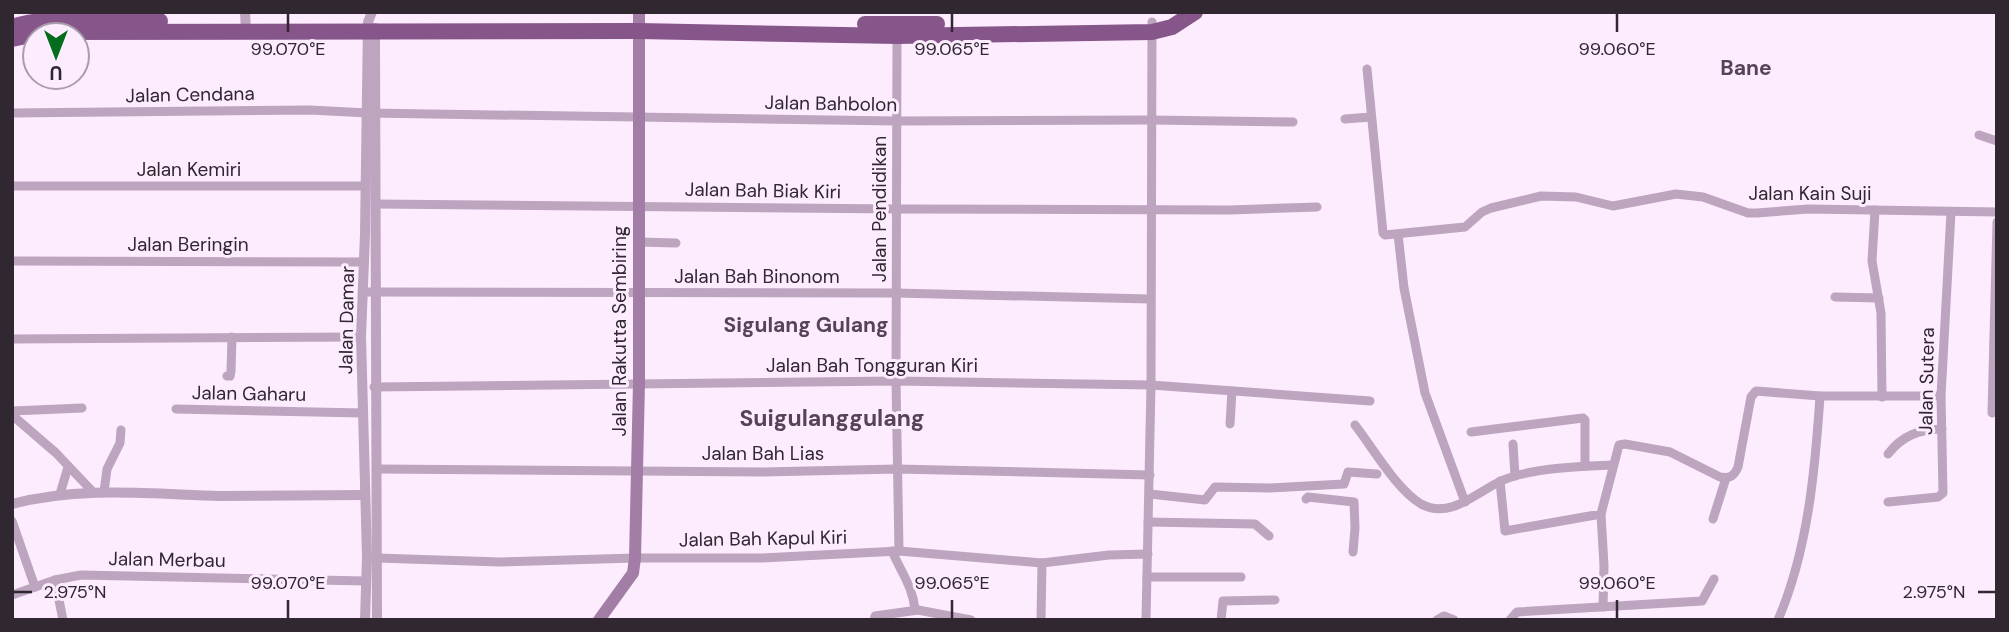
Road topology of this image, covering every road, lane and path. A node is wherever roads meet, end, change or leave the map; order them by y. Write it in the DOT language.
graph roads {
  1 [pos="1178,12"];
  2 [pos="1195,12"];
  3 [pos="246,22"];
  4 [pos="372,22"];
  5 [pos="639,22"];
  6 [pos="896,24"];
  7 [pos="12,27"];
  8 [pos="1152,27"];
  9 [pos="12,39"];
  10 [pos="1367,69"];
  11 [pos="12,113"];
  12 [pos="372,113"];
  13 [pos="640,117"];
  14 [pos="1371,117"];
  15 [pos="1345,119"];
  16 [pos="1151,120"];
  17 [pos="896,121"];
  18 [pos="1293,122"];
  19 [pos="1979,135"];
  20 [pos="1997,141"];
  21 [pos="12,186"];
  22 [pos="366,186"];
  23 [pos="376,204"];
  24 [pos="640,205"];
  25 [pos="1317,207"];
  26 [pos="895,209"];
  27 [pos="1150,209"];
  28 [pos="1875,210"];
  29 [pos="1951,212"];
  30 [pos="1997,212"];
  31 [pos="1997,222"];
  32 [pos="370,234"];
  33 [pos="1398,234"];
  34 [pos="639,242"];
  35 [pos="676,243"];
  36 [pos="12,261"];
  37 [pos="364,262"];
  38 [pos="370,292"];
  39 [pos="896,293"];
  40 [pos="639,294"];
  41 [pos="1835,298"];
  42 [pos="1879,298"];
  43 [pos="1150,299"];
  44 [pos="232,337"];
  45 [pos="361,337"];
  46 [pos="12,339"];
  47 [pos="227,376"];
  48 [pos="896,381"];
  49 [pos="639,383"];
  50 [pos="1152,385"];
  51 [pos="374,387"];
  52 [pos="1232,391"];
  53 [pos="1819,396"];
  54 [pos="1941,396"];
  55 [pos="1882,397"];
  56 [pos="1370,401"];
  57 [pos="82,408"];
  58 [pos="176,409"];
  59 [pos="12,413"];
  60 [pos="363,413"];
  61 [pos="1992,414"];
  62 [pos="1230,424"];
  63 [pos="1356,425"];
  64 [pos="1942,429"];
  65 [pos="121,430"];
  66 [pos="1471,432"];
  67 [pos="1513,444"];
  68 [pos="1888,454"];
  69 [pos="1614,465"];
  70 [pos="1585,466"];
  71 [pos="68,467"];
  72 [pos="377,469"];
  73 [pos="637,469"];
  74 [pos="897,469"];
  75 [pos="1377,474"];
  76 [pos="1150,475"];
  77 [pos="1516,476"];
  78 [pos="1726,478"];
  79 [pos="1500,481"];
  80 [pos="1346,483"];
  81 [pos="99,492"];
  82 [pos="60,494"];
  83 [pos="1150,494"];
  84 [pos="364,495"];
  85 [pos="1306,499"];
  86 [pos="1350,501"];
  87 [pos="1465,502"];
  88 [pos="1888,502"];
  89 [pos="12,504"];
  90 [pos="1601,514"];
  91 [pos="1713,519"];
  92 [pos="12,521"];
  93 [pos="1148,522"];
  94 [pos="1269,536"];
  95 [pos="896,551"];
  96 [pos="1353,552"];
  97 [pos="1148,554"];
  98 [pos="377,558"];
  99 [pos="635,558"];
  100 [pos="1042,563"];
  101 [pos="1147,577"];
  102 [pos="1241,577"];
  103 [pos="1714,579"];
  104 [pos="55,580"];
  105 [pos="366,581"];
  106 [pos="34,587"];
  107 [pos="12,595"];
  108 [pos="1275,600"];
  109 [pos="1603,607"];
  110 [pos="915,610"];
  111 [pos="955,619"];
  112 [pos="63,620"];
  113 [pos="365,620"];
  114 [pos="377,620"];
  115 [pos="599,620"];
  116 [pos="874,620"];
  117 [pos="971,620"];
  118 [pos="1041,620"];
  119 [pos="1146,620"];
  120 [pos="1221,620"];
  121 [pos="1437,620"];
  122 [pos="1454,620"];
  123 [pos="1510,620"];
  124 [pos="1777,620"];
  1 -- 8 [label="highway"];
  2 -- 8 [label="highway"];
  3 -- 4 [label="highway"];
  3 -- 7 [label="highway"];
  3 -- 9 [label="highway"];
  4 -- 5 [label="highway"];
  4 -- 12 [label="street, Jalan Damar"];
  5 -- 6 [label="highway"];
  5 -- 13 [label="main road, Jalan Rakutta Sembiring"];
  6 -- 8 [label="highway"];
  6 -- 17 [label="street, Jalan Pendidikan"];
  8 -- 16 [label="street"];
  10 -- 14 [label="street"];
  11 -- 12 [label="street, Jalan Cendana"];
  12 -- 13 [label="street, Jalan Bahbolon"];
  12 -- 22 [label="street, Jalan Damar"];
  12 -- 23 [label="street, Jalan Damar"];
  13 -- 17 [label="street, Jalan Bahbolon"];
  13 -- 24 [label="main road, Jalan Rakutta Sembiring"];
  14 -- 15 [label="street"];
  14 -- 33 [label="street"];
  16 -- 17 [label="street, Jalan Bahbolon"];
  16 -- 18 [label="street, Jalan Bahbolon"];
  16 -- 27 [label="street"];
  17 -- 26 [label="street, Jalan Pendidikan"];
  19 -- 20 [label="street"];
  21 -- 22 [label="street, Jalan Kemiri"];
  22 -- 32 [label="street, Jalan Damar"];
  23 -- 24 [label="street, Jalan Bah Biak Kiri"];
  23 -- 32 [label="street, Jalan Damar"];
  24 -- 26 [label="street, Jalan Bah Biak Kiri"];
  24 -- 34 [label="main road, Jalan Rakutta Sembiring"];
  25 -- 27 [label="street, Jalan Bah Biak Kiri"];
  26 -- 27 [label="street, Jalan Bah Biak Kiri"];
  26 -- 39 [label="street, Jalan Pendidikan"];
  27 -- 43 [label="street"];
  28 -- 29 [label="street, Jalan Kain Suji"];
  28 -- 33 [label="street, Jalan Kain Suji"];
  28 -- 42 [label="street"];
  29 -- 30 [label="street, Jalan Kain Suji"];
  29 -- 54 [label="street, Jalan Sutera"];
  31 -- 61 [label="street"];
  32 -- 37 [label="street, Jalan Damar"];
  32 -- 38 [label="street, Jalan Damar"];
  33 -- 87 [label="street"];
  34 -- 35 [label="street"];
  34 -- 40 [label="main road, Jalan Rakutta Sembiring"];
  36 -- 37 [label="street, Jalan Beringin"];
  37 -- 38 [label="street, Jalan Damar"];
  38 -- 40 [label="street, Jalan Bah Binonom"];
  38 -- 45 [label="street, Jalan Damar"];
  38 -- 51 [label="street, Jalan Damar"];
  39 -- 40 [label="street, Jalan Bah Binonom"];
  39 -- 43 [label="street, Jalan Bah Binonom"];
  39 -- 48 [label="street, Jalan Pendidikan"];
  40 -- 49 [label="main road, Jalan Rakutta Sembiring"];
  41 -- 42 [label="street"];
  42 -- 55 [label="street"];
  43 -- 50 [label="street"];
  44 -- 45 [label="street"];
  44 -- 46 [label="street"];
  44 -- 47 [label="street"];
  45 -- 60 [label="street, Jalan Damar"];
  48 -- 49 [label="street, Jalan Bah Tongguran Kiri"];
  48 -- 50 [label="street, Jalan Bah Tongguran Kiri"];
  48 -- 74 [label="street, Jalan Pendidikan"];
  49 -- 51 [label="street, Jalan Bah Tongguran Kiri"];
  49 -- 73 [label="main road, Jalan Rakutta Sembiring"];
  50 -- 52 [label="street, Jalan Bah Tongguran Kiri"];
  50 -- 76 [label="street"];
  51 -- 72 [label="street, Jalan Damar"];
  52 -- 56 [label="street, Jalan Bah Tongguran Kiri"];
  52 -- 62 [label="street"];
  53 -- 55 [label="street"];
  53 -- 78 [label="street"];
  53 -- 124 [label="street"];
  54 -- 55 [label="street"];
  54 -- 64 [label="street, Jalan Sutera"];
  57 -- 59 [label="street"];
  58 -- 60 [label="street, Jalan Gaharu"];
  59 -- 71 [label="street"];
  60 -- 84 [label="street, Jalan Damar"];
  63 -- 87 [label="street"];
  64 -- 68 [label="street"];
  64 -- 88 [label="street, Jalan Sutera"];
  65 -- 81 [label="street"];
  66 -- 70 [label="street"];
  67 -- 77 [label="street"];
  69 -- 70 [label="street"];
  69 -- 78 [label="street"];
  69 -- 90 [label="street"];
  70 -- 77 [label="street"];
  71 -- 81 [label="street"];
  71 -- 82 [label="street"];
  72 -- 73 [label="street, Jalan Bah Lias"];
  72 -- 98 [label="street, Jalan Damar"];
  73 -- 74 [label="street, Jalan Bah Lias"];
  73 -- 99 [label="main road, Jalan Rakutta Sembiring"];
  74 -- 76 [label="street, Jalan Bah Lias"];
  74 -- 95 [label="street, Jalan Pendidikan"];
  75 -- 80 [label="street"];
  76 -- 83 [label="street"];
  77 -- 79 [label="street"];
  78 -- 91 [label="street"];
  79 -- 87 [label="street"];
  79 -- 90 [label="street"];
  80 -- 83 [label="street"];
  80 -- 86 [label="street"];
  81 -- 82 [label="street"];
  81 -- 84 [label="street"];
  82 -- 89 [label="street"];
  83 -- 93 [label="street"];
  84 -- 105 [label="street, Jalan Damar"];
  85 -- 86 [label="street"];
  86 -- 96 [label="street"];
  90 -- 109 [label="street"];
  92 -- 106 [label="street"];
  93 -- 94 [label="street"];
  93 -- 97 [label="street"];
  95 -- 99 [label="street, Jalan Bah Kapul Kiri"];
  95 -- 100 [label="street, Jalan Bah Kapul Kiri"];
  95 -- 110 [label="street"];
  97 -- 100 [label="street, Jalan Bah Kapul Kiri"];
  97 -- 101 [label="street"];
  98 -- 99 [label="street, Jalan Bah Kapul Kiri"];
  98 -- 114 [label="street, Jalan Damar"];
  99 -- 115 [label="main road, Jalan Rakutta Sembiring"];
  100 -- 118 [label="street"];
  101 -- 102 [label="street"];
  101 -- 119 [label="street"];
  103 -- 109 [label="street"];
  104 -- 105 [label="street, Jalan Merbau"];
  104 -- 106 [label="street, Jalan Merbau"];
  104 -- 112 [label="street"];
  105 -- 113 [label="street, Jalan Damar"];
  106 -- 107 [label="street, Jalan Merbau"];
  108 -- 120 [label="street"];
  109 -- 123 [label="street"];
  110 -- 111 [label="street"];
  110 -- 116 [label="street"];
  111 -- 117 [label="street"];
  121 -- 122 [label="street"];
}
